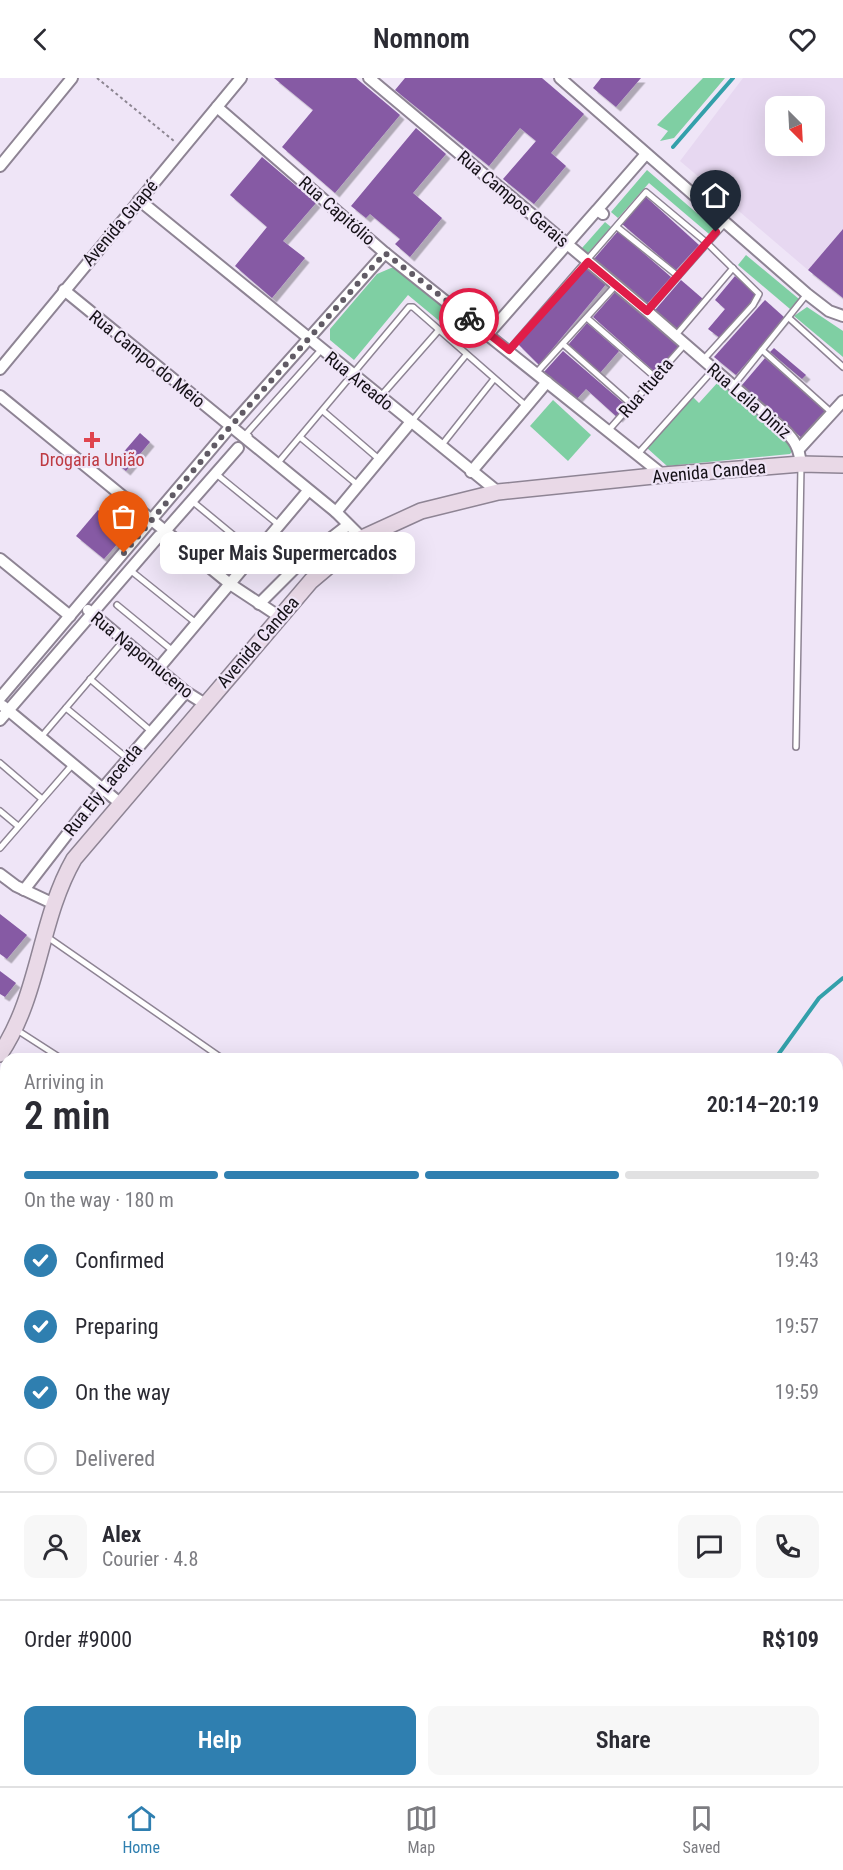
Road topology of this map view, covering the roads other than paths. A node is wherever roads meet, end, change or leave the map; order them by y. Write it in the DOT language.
graph roads {
  1 [pos="72,78"];
  2 [pos="241,78"];
  3 [pos="369,78"];
  4 [pos="561,78"];
  5 [pos="217,107"];
  6 [pos="646,154"];
  7 [pos="0,166"];
  8 [pos="139,200"];
  9 [pos="726,222"];
  10 [pos="617,226"];
  11 [pos="707,243"];
  12 [pos="567,244"];
  13 [pos="385,253"];
  14 [pos="588,262"];
  15 [pos="733,268"];
  16 [pos="678,276"];
  17 [pos="616,285"];
  18 [pos="64,290"];
  19 [pos="807,294"];
  20 [pos="647,311"];
  21 [pos="843,316"];
  22 [pos="587,318"];
  23 [pos="789,318"];
  24 [pos="438,331"];
  25 [pos="489,333"];
  26 [pos="675,335"];
  27 [pos="309,340"];
  28 [pos="563,344"];
  29 [pos="685,344"];
  30 [pos="321,350"];
  31 [pos="509,350"];
  32 [pos="762,350"];
  33 [pos="466,355"];
  34 [pos="703,360"];
  35 [pos="843,367"];
  36 [pos="0,369"];
  37 [pos="713,370"];
  38 [pos="536,373"];
  39 [pos="352,375"];
  40 [pos="656,378"];
  41 [pos="494,379"];
  42 [pos="547,382"];
  43 [pos="733,386"];
  44 [pos="0,396"];
  45 [pos="380,397"];
  46 [pos="843,401"];
  47 [pos="525,405"];
  48 [pos="632,405"];
  49 [pos="323,411"];
  50 [pos="832,413"];
  51 [pos="410,423"];
  52 [pos="230,427"];
  53 [pos="607,432"];
  54 [pos="300,437"];
  55 [pos="440,446"];
  56 [pos="238,448"];
  57 [pos="637,455"];
  58 [pos="800,457"];
  59 [pos="380,460"];
  60 [pos="278,463"];
  61 [pos="843,465"];
  62 [pos="471,472"];
  63 [pos="215,473"];
  64 [pos="663,475"];
  65 [pos="359,486"];
  66 [pos="308,491"];
  67 [pos="498,492"];
  68 [pos="191,500"];
  69 [pos="336,512"];
  70 [pos="153,519"];
  71 [pos="279,525"];
  72 [pos="348,525"];
  73 [pos="162,533"];
  74 [pos="362,538"];
  75 [pos="255,553"];
  76 [pos="0,559"];
  77 [pos="130,570"];
  78 [pos="230,584"];
  79 [pos="81,604"];
  80 [pos="117,604"];
  81 [pos="259,604"];
  82 [pos="92,614"];
  83 [pos="70,616"];
  84 [pos="280,617"];
  85 [pos="196,623"];
  86 [pos="123,641"];
  87 [pos="173,651"];
  88 [pos="158,669"];
  89 [pos="90,679"];
  90 [pos="186,692"];
  91 [pos="0,698"];
  92 [pos="205,704"];
  93 [pos="4,707"];
  94 [pos="66,708"];
  95 [pos="0,720"];
  96 [pos="152,732"];
  97 [pos="42,736"];
  98 [pos="796,747"];
  99 [pos="128,759"];
  100 [pos="74,762"];
  101 [pos="0,763"];
  102 [pos="103,788"];
  103 [pos="42,799"];
  104 [pos="121,804"];
  105 [pos="0,811"];
  106 [pos="18,826"];
  107 [pos="0,848"];
  108 [pos="0,874"];
  109 [pos="24,890"];
  110 [pos="52,903"];
  111 [pos="45,935"];
  112 [pos="15,1029"];
  113 [pos="2,1044"];
  114 [pos="53,1053"];
  115 [pos="214,1053"];
  1 -- 7 [label="street"];
  2 -- 5 [label="street, Avenida Guapé"];
  3 -- 12 [label="street, Rua Campos Gerais"];
  4 -- 6 [label="street"];
  5 -- 8 [label="street, Avenida Guapé"];
  5 -- 13 [label="street, Rua Capitólio"];
  6 -- 9 [label="street"];
  6 -- 12 [label="street"];
  8 -- 18 [label="street, Avenida Guapé"];
  8 -- 27 [label="street, Rua Areado"];
  9 -- 11 [label="lane"];
  9 -- 19 [label="street"];
  10 -- 11 [label="lane"];
  10 -- 14 [label="lane"];
  10 -- 16 [label="lane"];
  11 -- 15 [label="lane"];
  11 -- 16 [label="lane"];
  12 -- 14 [label="street, Rua Campos Gerais"];
  12 -- 25 [label="street"];
  13 -- 25 [label="street, Rua Capitólio"];
  13 -- 27 [label="street"];
  14 -- 17 [label="street, Rua Campos Gerais"];
  14 -- 31 [label="lane"];
  15 -- 26 [label="lane"];
  15 -- 34 [label="lane"];
  16 -- 20 [label="lane"];
  17 -- 20 [label="street, Rua Campos Gerais"];
  17 -- 22 [label="lane"];
  18 -- 36 [label="street, Avenida Guapé"];
  18 -- 52 [label="street, Rua Campo do Meio"];
  19 -- 21 [label="street"];
  19 -- 23 [label="lane"];
  20 -- 26 [label="street, Rua Campos Gerais"];
  22 -- 28 [label="lane"];
  22 -- 40 [label="lane"];
  23 -- 32 [label="lane"];
  23 -- 35 [label="lane"];
  24 -- 33 [label="lane"];
  24 -- 39 [label="lane"];
  24 -- 45 [label="lane"];
  25 -- 31 [label="street, Rua Capitólio"];
  26 -- 29 [label="street, Rua Campos Gerais"];
  27 -- 30 [label="street, Rua Areado"];
  27 -- 52 [label="street"];
  28 -- 38 [label="lane"];
  28 -- 48 [label="lane"];
  29 -- 34 [label="street, Rua Leila Diniz"];
  29 -- 40 [label="lane, Rua Itueta"];
  30 -- 39 [label="street, Rua Areado"];
  30 -- 60 [label="lane"];
  31 -- 38 [label="street, Rua Capitólio"];
  32 -- 43 [label="lane"];
  32 -- 50 [label="lane"];
  33 -- 41 [label="lane"];
  33 -- 51 [label="lane"];
  34 -- 37 [label="street, Rua Leila Diniz"];
  37 -- 43 [label="street, Rua Leila Diniz"];
  37 -- 57 [label="lane"];
  38 -- 42 [label="street, Rua Capitólio"];
  39 -- 45 [label="street, Rua Areado"];
  39 -- 49 [label="lane"];
  40 -- 48 [label="lane, Rua Itueta"];
  41 -- 47 [label="lane"];
  41 -- 55 [label="lane"];
  42 -- 47 [label="street"];
  42 -- 53 [label="street, Rua Capitólio"];
  43 -- 58 [label="street, Rua Leila Diniz"];
  44 -- 70 [label="street"];
  45 -- 51 [label="street, Rua Areado"];
  46 -- 50 [label="street"];
  47 -- 62 [label="street"];
  48 -- 53 [label="lane, Rua Itueta"];
  49 -- 54 [label="lane"];
  49 -- 59 [label="lane"];
  50 -- 58 [label="street"];
  51 -- 55 [label="street, Rua Areado"];
  51 -- 59 [label="street"];
  52 -- 60 [label="street, Rua Campo do Meio"];
  52 -- 70 [label="street"];
  53 -- 57 [label="street, Rua Capitólio"];
  54 -- 60 [label="lane"];
  54 -- 65 [label="lane"];
  55 -- 62 [label="street, Rua Areado"];
  56 -- 63 [label="street"];
  57 -- 64 [label="street, Rua Capitólio"];
  58 -- 61 [label="main road, Avenida Candea"];
  58 -- 64 [label="main road, Avenida Candea"];
  58 -- 98 [label="lane"];
  59 -- 65 [label="street"];
  60 -- 66 [label="street, Rua Campo do Meio"];
  62 -- 67 [label="street, Rua Areado"];
  63 -- 68 [label="street"];
  63 -- 71 [label="lane"];
  64 -- 67 [label="main road, Avenida Candea"];
  65 -- 69 [label="street"];
  66 -- 69 [label="street, Rua Campo do Meio"];
  66 -- 71 [label="street"];
  67 -- 74 [label="main road, Avenida Candea"];
  68 -- 73 [label="street"];
  68 -- 75 [label="lane"];
  69 -- 72 [label="street, Rua Campo do Meio"];
  70 -- 73 [label="street"];
  70 -- 79 [label="street"];
  71 -- 75 [label="street"];
  72 -- 74 [label="street, Rua Campo do Meio"];
  72 -- 81 [label="street"];
  73 -- 77 [label="street"];
  73 -- 78 [label="street"];
  74 -- 84 [label="main road, Avenida Candea"];
  75 -- 78 [label="street"];
  76 -- 83 [label="street, Rua Napomuceno"];
  77 -- 82 [label="street"];
  77 -- 85 [label="lane"];
  78 -- 81 [label="street"];
  78 -- 85 [label="street"];
  79 -- 82 [label="street, Rua Napomuceno"];
  79 -- 83 [label="street"];
  80 -- 87 [label="lane"];
  81 -- 84 [label="street"];
  82 -- 86 [label="street, Rua Napomuceno"];
  82 -- 93 [label="street"];
  83 -- 91 [label="street"];
  84 -- 92 [label="main road, Avenida Candea"];
  85 -- 87 [label="street"];
  86 -- 88 [label="street, Rua Napomuceno"];
  86 -- 89 [label="lane"];
  87 -- 88 [label="street"];
  88 -- 90 [label="street, Rua Napomuceno"];
  89 -- 94 [label="lane"];
  89 -- 96 [label="lane"];
  90 -- 92 [label="street, Rua Napomuceno"];
  90 -- 96 [label="street, Rua Ely Lacerda"];
  92 -- 104 [label="main road, Avenida Candea"];
  93 -- 95 [label="street"];
  93 -- 97 [label="street"];
  94 -- 97 [label="lane"];
  94 -- 99 [label="lane"];
  96 -- 99 [label="street, Rua Ely Lacerda"];
  97 -- 100 [label="street"];
  99 -- 102 [label="street, Rua Ely Lacerda"];
  100 -- 102 [label="street"];
  100 -- 103 [label="lane"];
  101 -- 103 [label="lane"];
  102 -- 104 [label="street"];
  102 -- 109 [label="street, Rua Ely Lacerda"];
  103 -- 106 [label="lane"];
  104 -- 110 [label="main road, Avenida Candea"];
  105 -- 106 [label="lane"];
  106 -- 107 [label="lane"];
  108 -- 109 [label="street"];
  109 -- 110 [label="street"];
  110 -- 111 [label="main road, Avenida Candea"];
  111 -- 112 [label="main road, Avenida Candea"];
  111 -- 115 [label="lane"];
  112 -- 113 [label="main road, Avenida Candea"];
  112 -- 114 [label="lane"];
}
